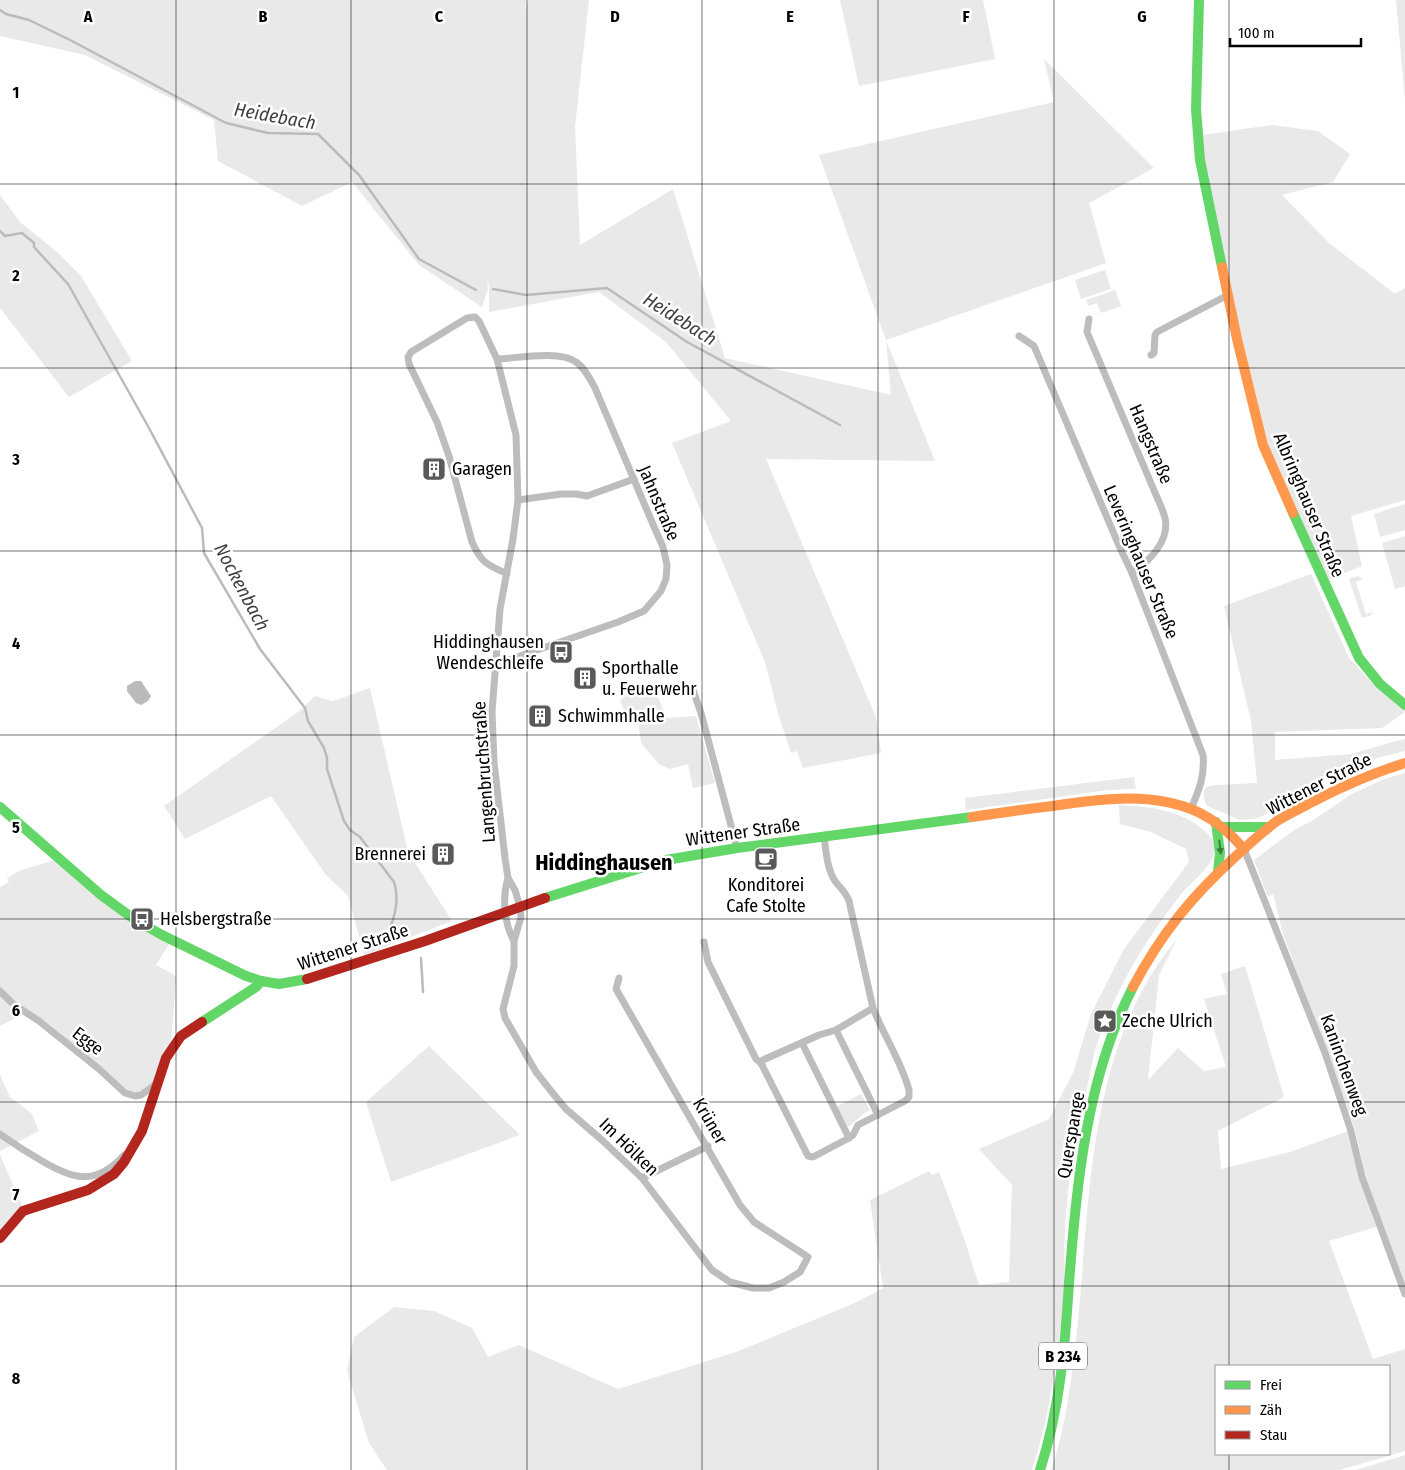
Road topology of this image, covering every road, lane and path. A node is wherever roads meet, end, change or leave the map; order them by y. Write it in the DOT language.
graph roads {
  1 [pos="1199,0"];
  2 [pos="1228,295"];
  3 [pos="1089,319"];
  4 [pos="1019,336"];
  5 [pos="1151,355"];
  6 [pos="498,359"];
  7 [pos="634,479"];
  8 [pos="518,500"];
  9 [pos="1132,573"];
  10 [pos="507,574"];
  11 [pos="494,665"];
  12 [pos="692,687"];
  13 [pos="1405,705"];
  14 [pos="1405,762"];
  15 [pos="0,807"];
  16 [pos="1191,809"];
  17 [pos="1219,825"];
  18 [pos="1268,827"];
  19 [pos="824,836"];
  20 [pos="736,848"];
  21 [pos="1244,849"];
  22 [pos="1218,872"];
  23 [pos="508,878"];
  24 [pos="520,907"];
  25 [pos="506,912"];
  26 [pos="514,941"];
  27 [pos="704,942"];
  28 [pos="619,978"];
  29 [pos="261,981"];
  30 [pos="0,991"];
  31 [pos="873,1008"];
  32 [pos="836,1030"];
  33 [pos="802,1042"];
  34 [pos="761,1063"];
  35 [pos="158,1081"];
  36 [pos="878,1115"];
  37 [pos="0,1134"];
  38 [pos="849,1138"];
  39 [pos="135,1144"];
  40 [pos="708,1146"];
  41 [pos="642,1178"];
  42 [pos="0,1238"];
  43 [pos="808,1257"];
  44 [pos="1405,1294"];
  45 [pos="1040,1470"];
  1 -- 2 [label="main road, Albringhauser Straße"];
  2 -- 5 [label="street"];
  2 -- 13 [label="main road, Albringhauser Straße"];
  3 -- 9 [label="street, Hangstraße"];
  4 -- 9 [label="street, Leveringhauser Straße"];
  6 -- 7 [label="street, Jahnstraße"];
  6 -- 8 [label="street, Langenbruchstraße"];
  6 -- 10 [label="street, Langenbruchstraße"];
  7 -- 8 [label="street"];
  7 -- 11 [label="street, Jahnstraße"];
  8 -- 10 [label="street, Langenbruchstraße"];
  9 -- 16 [label="street, Leveringhauser Straße"];
  10 -- 11 [label="street, Langenbruchstraße"];
  11 -- 23 [label="street, Langenbruchstraße"];
  12 -- 20 [label="street"];
  14 -- 18 [label="main road, Wittener Straße / B 234"];
  15 -- 29 [label="main road, Wittener Straße"];
  16 -- 17 [label="main road, Wittener Straße"];
  16 -- 19 [label="main road, Wittener Straße"];
  17 -- 18 [label="main road"];
  17 -- 21 [label="main road, Wittener Straße"];
  17 -- 22 [label="main road, one-way"];
  18 -- 21 [label="main road, Wittener Straße / B 234"];
  19 -- 20 [label="main road, Wittener Straße"];
  19 -- 31 [label="street"];
  20 -- 24 [label="main road, Wittener Straße"];
  21 -- 22 [label="main road, Querspange / B 234"];
  21 -- 44 [label="street, Kaninchenweg"];
  22 -- 45 [label="main road, Querspange / B 234"];
  23 -- 24 [label="street, Langenbruchstraße"];
  23 -- 25 [label="street, Langenbruchstraße"];
  24 -- 25 [label="main road, Wittener Straße"];
  24 -- 26 [label="street, Im Hölken"];
  25 -- 26 [label="street, Im Hölken"];
  25 -- 29 [label="main road, Wittener Straße"];
  26 -- 41 [label="street, Im Hölken"];
  27 -- 34 [label="street"];
  28 -- 40 [label="street, Krüner"];
  29 -- 35 [label="main road"];
  30 -- 35 [label="street, Egge"];
  31 -- 32 [label="street"];
  31 -- 36 [label="street"];
  32 -- 33 [label="street"];
  32 -- 36 [label="street"];
  33 -- 34 [label="street"];
  33 -- 38 [label="street"];
  34 -- 38 [label="street"];
  35 -- 39 [label="main road"];
  36 -- 38 [label="street"];
  37 -- 39 [label="street"];
  39 -- 42 [label="main road"];
  40 -- 41 [label="street"];
  40 -- 43 [label="street, Krüner"];
  41 -- 43 [label="street, Im Hölken"];
}
